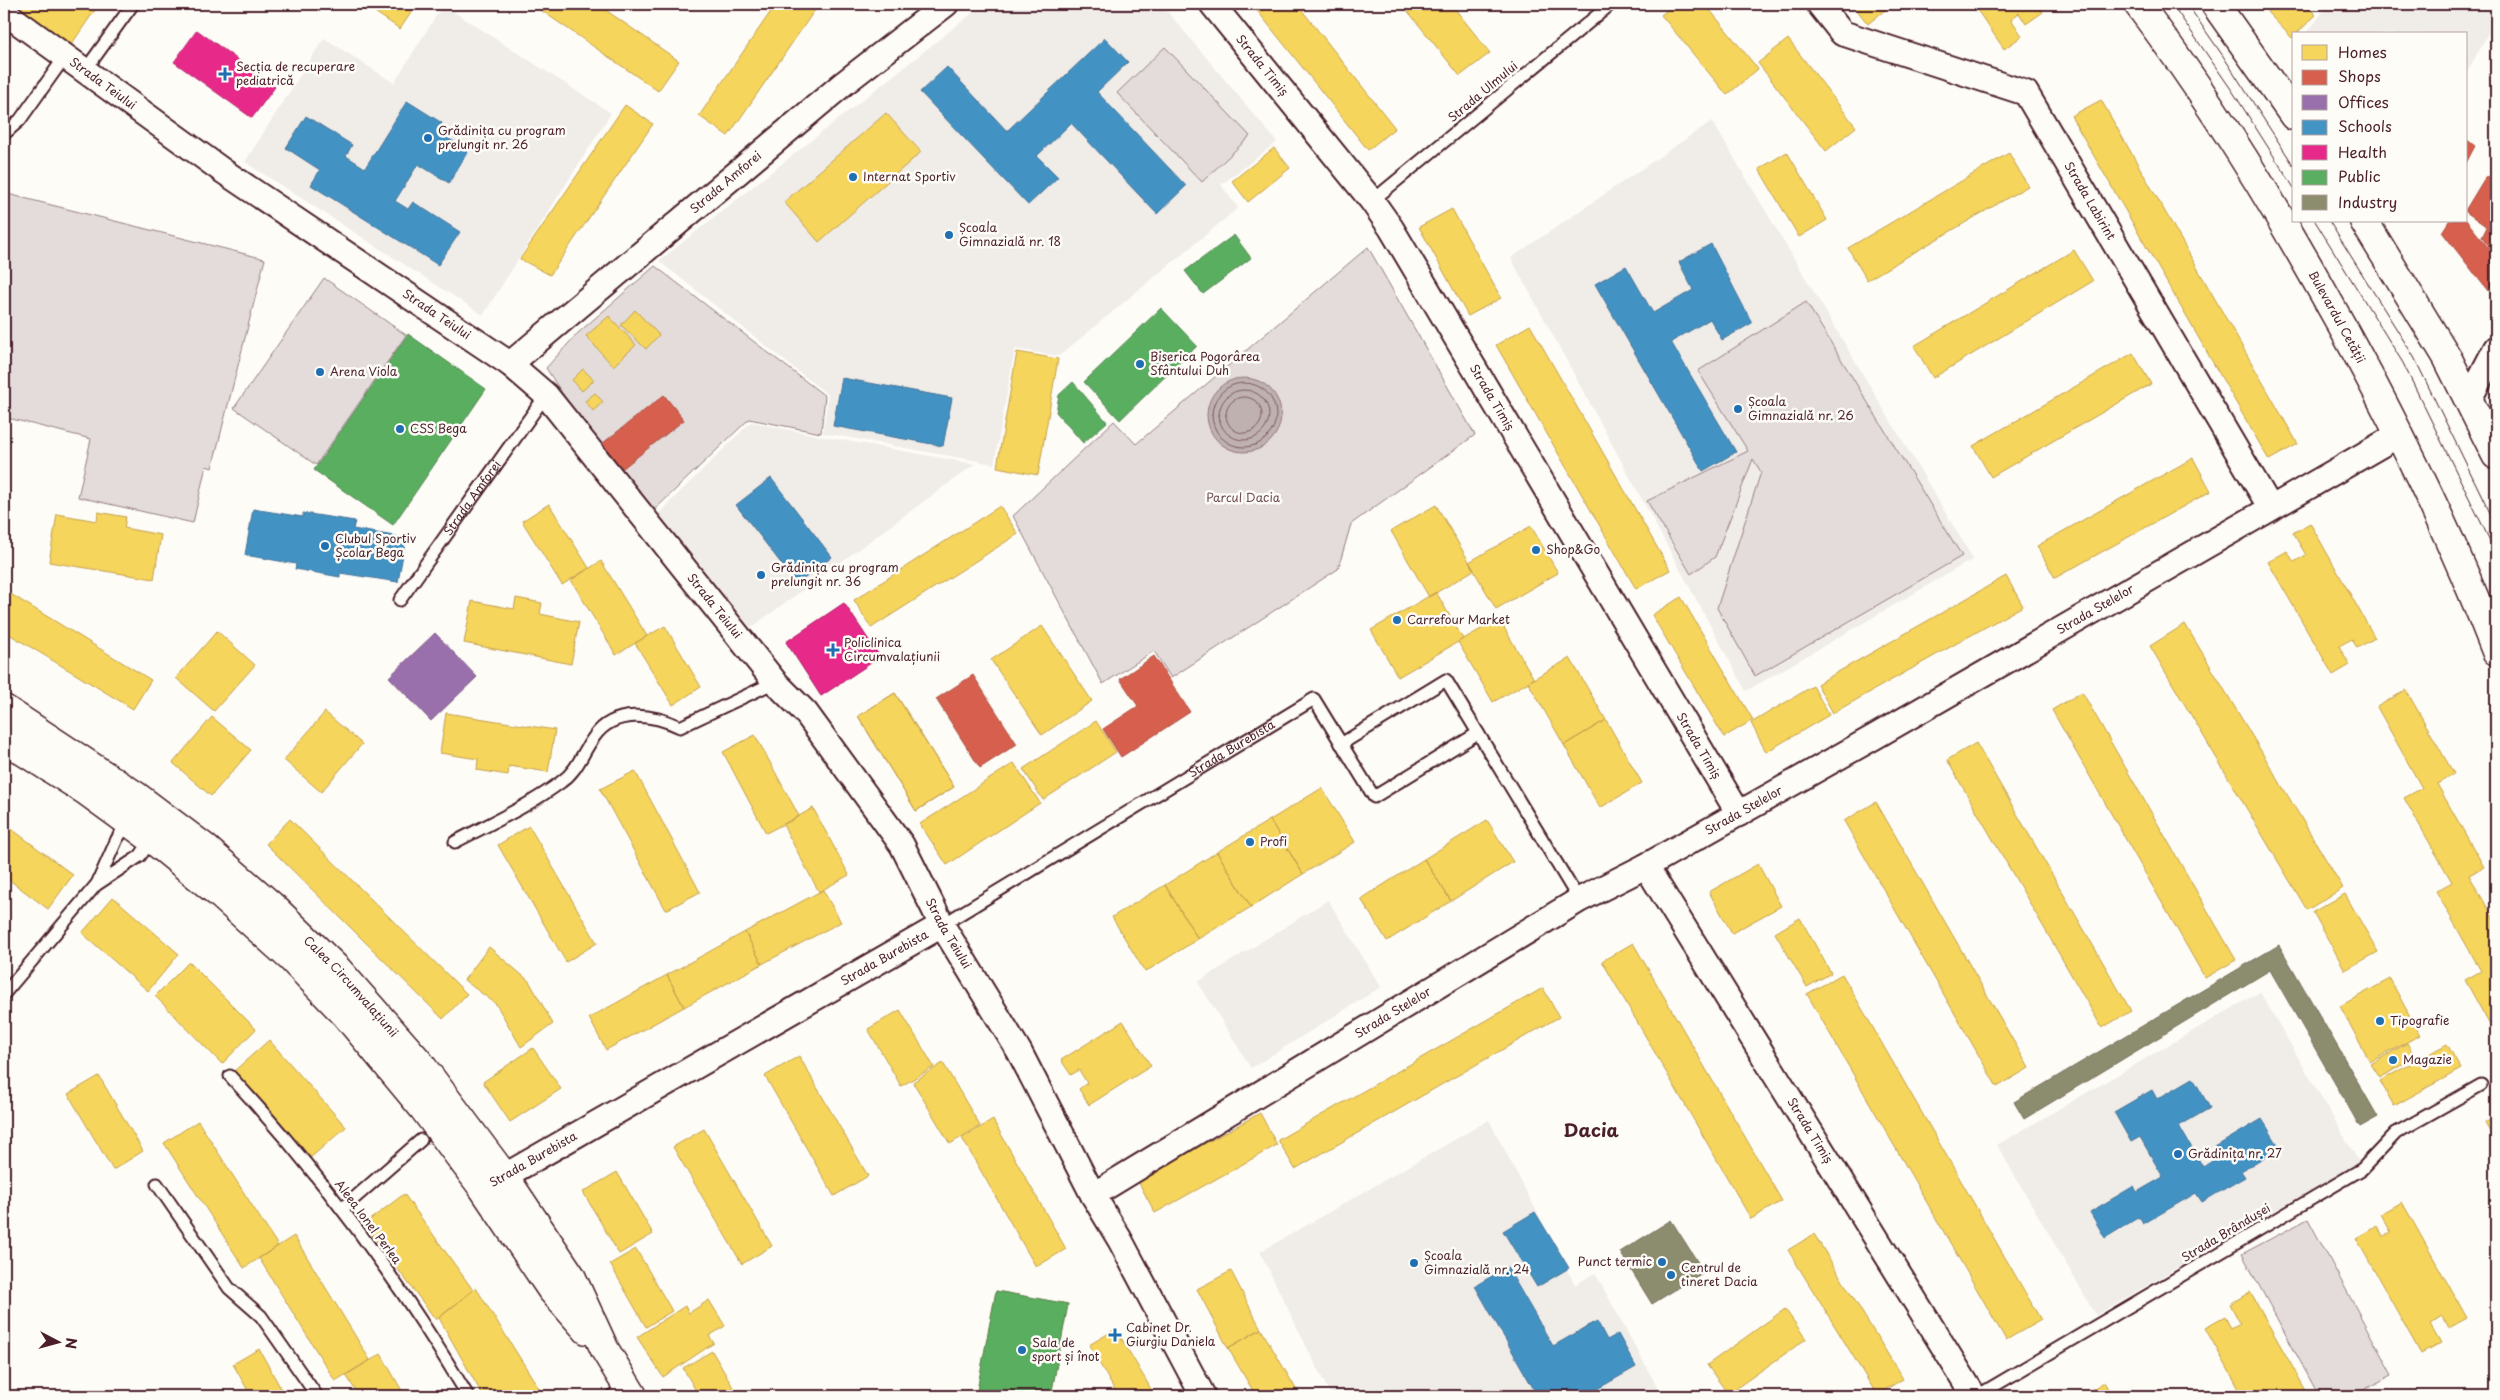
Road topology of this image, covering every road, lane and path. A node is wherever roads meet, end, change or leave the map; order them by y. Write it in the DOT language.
graph roads {
  1 [pos="133,4"];
  2 [pos="946,4"];
  3 [pos="1212,4"];
  4 [pos="1611,4"];
  5 [pos="1820,4"];
  6 [pos="2138,4"];
  7 [pos="2215,4"];
  8 [pos="4,12"];
  9 [pos="64,58"];
  10 [pos="84,72"];
  11 [pos="2292,113"];
  12 [pos="4,134"];
  13 [pos="1372,201"];
  14 [pos="2365,222"];
  15 [pos="2496,348"];
  16 [pos="510,364"];
  17 [pos="546,395"];
  18 [pos="2469,400"];
  19 [pos="2400,434"];
  20 [pos="2496,455"];
  21 [pos="2270,507"];
  22 [pos="400,600"];
  23 [pos="2496,651"];
  24 [pos="775,682"];
  25 [pos="4,710"];
  26 [pos="1478,733"];
  27 [pos="4,738"];
  28 [pos="1341,744"];
  29 [pos="136,812"];
  30 [pos="1739,814"];
  31 [pos="152,839"];
  32 [pos="455,842"];
  33 [pos="1646,866"];
  34 [pos="96,885"];
  35 [pos="1579,900"];
  36 [pos="942,925"];
  37 [pos="4,994"];
  38 [pos="230,1076"];
  39 [pos="2481,1085"];
  40 [pos="421,1140"];
  41 [pos="494,1182"];
  42 [pos="157,1184"];
  43 [pos="1093,1195"];
  44 [pos="342,1209"];
  45 [pos="624,1393"];
  46 [pos="317,1396"];
  47 [pos="468,1396"];
  48 [pos="1203,1396"];
  49 [pos="1976,1396"];
  1 -- 10 [label="lane"];
  2 -- 16 [label="street, Strada Amforei"];
  3 -- 13 [label="street, Strada Timiș"];
  4 -- 13 [label="lane, Strada Ulmului"];
  5 -- 21 [label="street, Strada Labirint"];
  6 -- 19 [label="main road, Bulevardul Cetății"];
  7 -- 11 [label="main road"];
  8 -- 9 [label="street, Strada Teiului"];
  9 -- 10 [label="street, Strada Teiului"];
  9 -- 12 [label="lane"];
  10 -- 16 [label="street, Strada Teiului"];
  13 -- 30 [label="street, Strada Timiș"];
  14 -- 18 [label="main road"];
  15 -- 18 [label="street"];
  16 -- 17 [label="street, Strada Teiului"];
  17 -- 22 [label="lane, Strada Amforei"];
  17 -- 24 [label="street, Strada Teiului"];
  18 -- 20 [label="main road"];
  19 -- 21 [label="street, Strada Stelelor"];
  19 -- 23 [label="main road, Bulevardul Cetății"];
  21 -- 30 [label="street, Strada Stelelor"];
  24 -- 32 [label="lane"];
  24 -- 36 [label="street, Strada Teiului"];
  25 -- 29 [label="main road, Calea Circumvalațiunii"];
  26 -- 28 [label="lane, Strada Burebista"];
  26 -- 28 [label="lane"];
  26 -- 35 [label="lane"];
  27 -- 29 [label="main road, Calea Circumvalațiunii"];
  28 -- 36 [label="lane, Strada Burebista"];
  29 -- 31 [label="main road, Calea Circumvalațiunii"];
  29 -- 34 [label="lane"];
  29 -- 41 [label="main road, Calea Circumvalațiunii"];
  30 -- 33 [label="street, Strada Stelelor"];
  31 -- 34 [label="lane"];
  31 -- 41 [label="main road, Calea Circumvalațiunii"];
  33 -- 35 [label="street, Strada Stelelor"];
  33 -- 49 [label="street, Strada Timiș"];
  34 -- 37 [label="lane"];
  35 -- 43 [label="street, Strada Stelelor"];
  36 -- 41 [label="street, Strada Burebista"];
  36 -- 43 [label="street, Strada Teiului"];
  38 -- 44 [label="lane, Aleea Ionel Perlea"];
  39 -- 49 [label="lane, Strada Brândușei"];
  40 -- 44 [label="lane"];
  41 -- 45 [label="main road, Calea Circumvalațiunii"];
  42 -- 46 [label="lane"];
  43 -- 48 [label="street, Strada Teiului"];
  44 -- 47 [label="lane, Aleea Ionel Perlea"];
}
